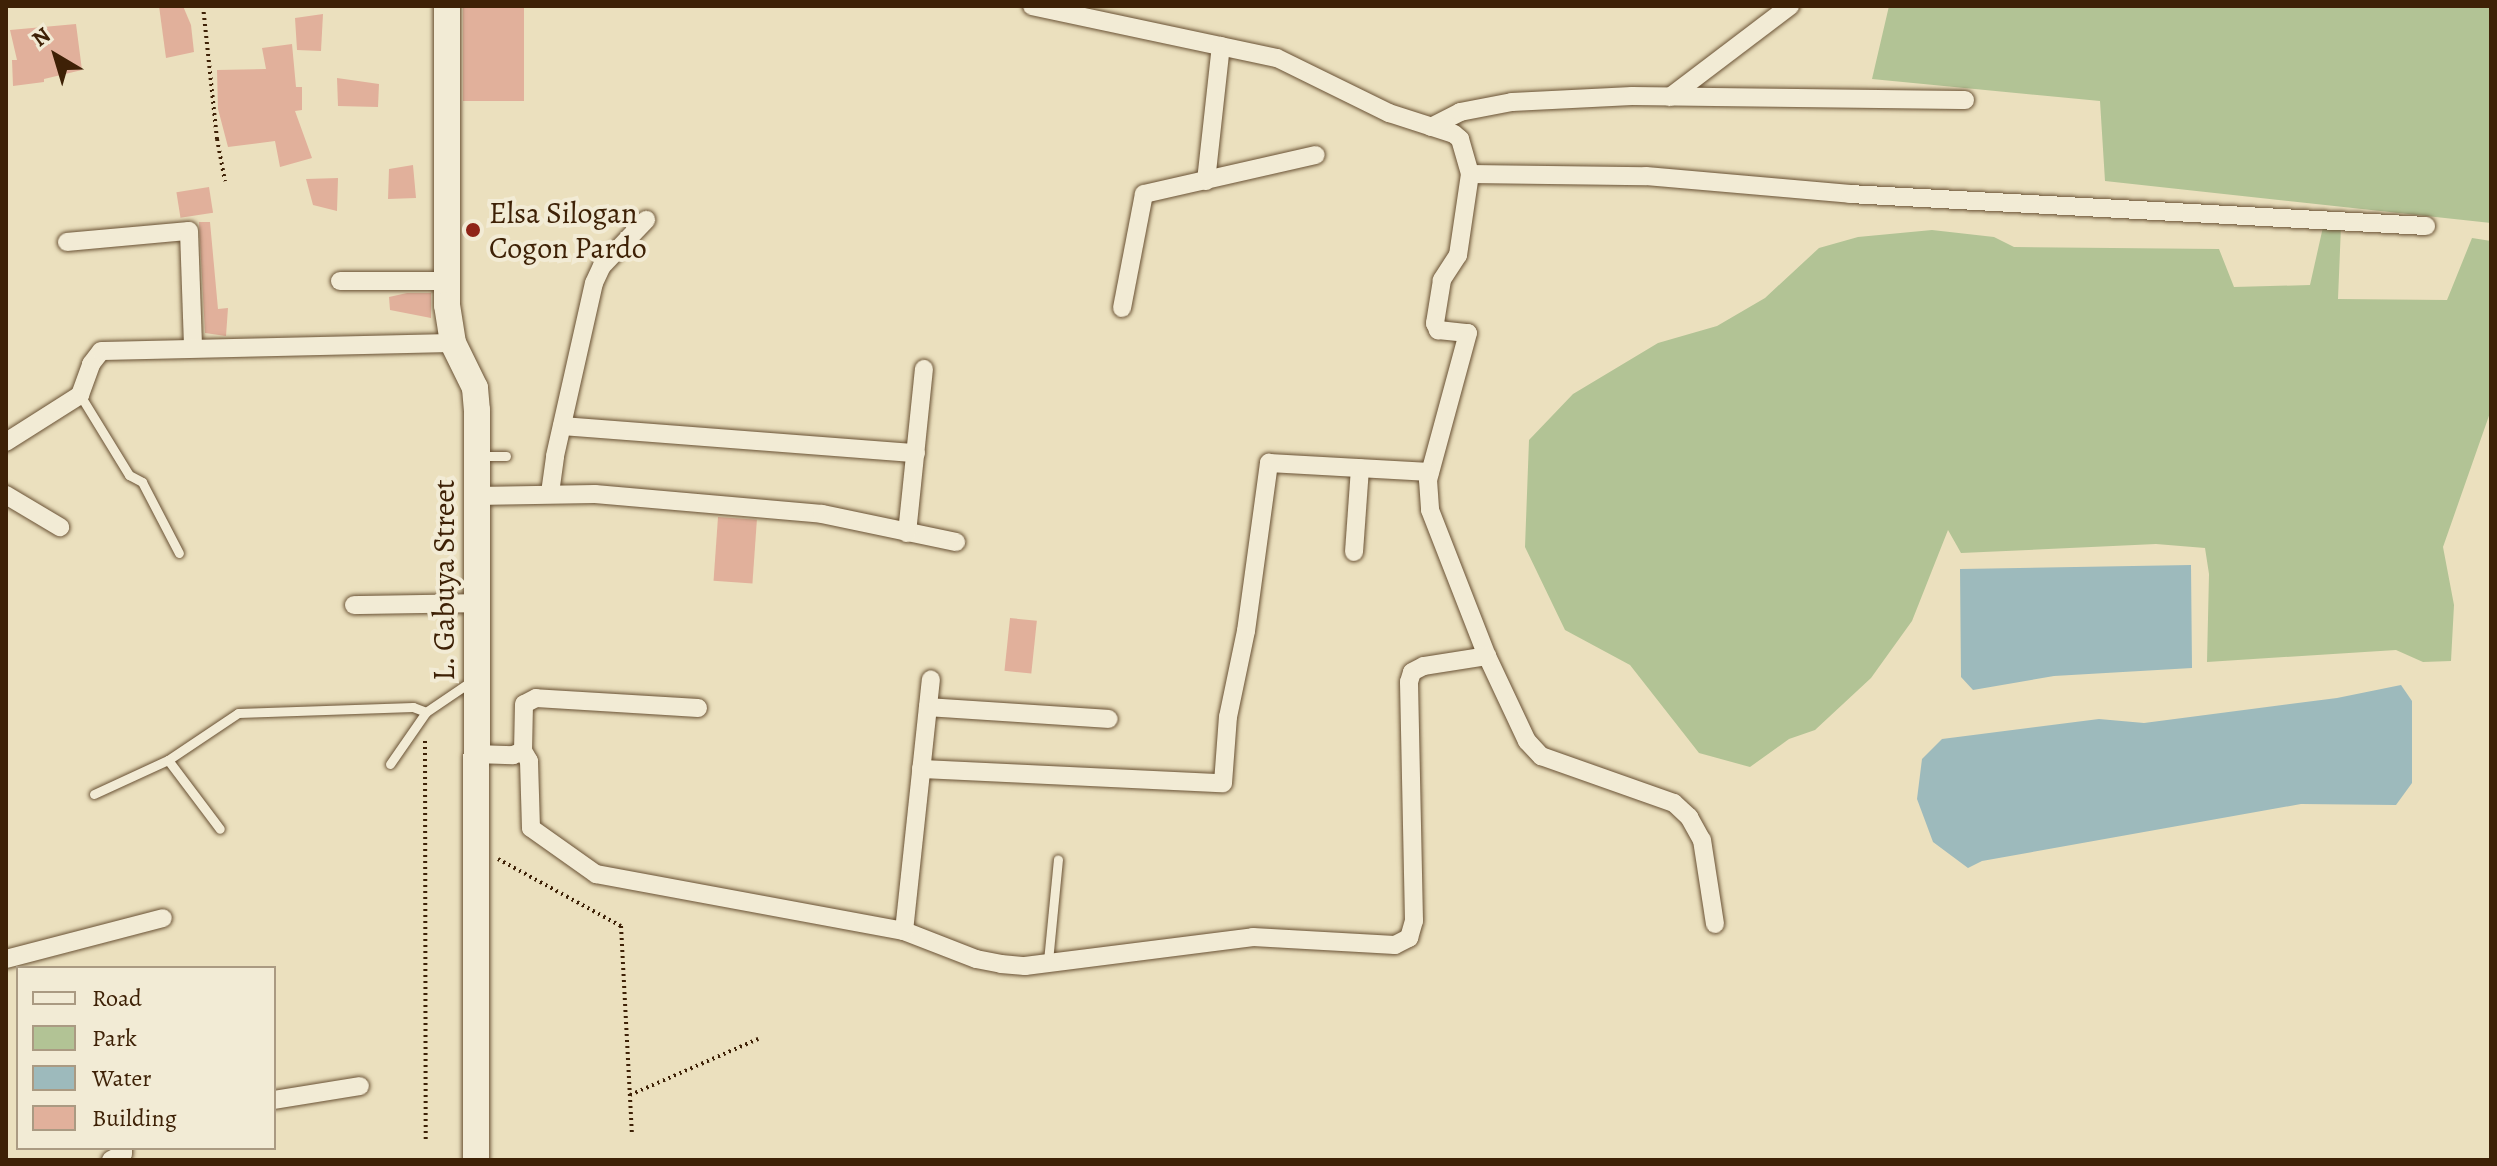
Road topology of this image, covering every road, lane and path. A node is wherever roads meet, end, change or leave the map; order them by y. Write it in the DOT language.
graph roads {
  1 [pos="203,6"];
  2 [pos="447,6"];
  3 [pos="1032,6"];
  4 [pos="1790,6"];
  5 [pos="1221,46"];
  6 [pos="1670,97"];
  7 [pos="1965,100"];
  8 [pos="1431,127"];
  9 [pos="1316,155"];
  10 [pos="1470,174"];
  11 [pos="225,181"];
  12 [pos="1206,181"];
  13 [pos="646,220"];
  14 [pos="2426,226"];
  15 [pos="67,242"];
  16 [pos="340,281"];
  17 [pos="447,281"];
  18 [pos="1122,308"];
  19 [pos="453,343"];
  20 [pos="193,347"];
  21 [pos="924,369"];
  22 [pos="80,395"];
  23 [pos="562,426"];
  24 [pos="6,442"];
  25 [pos="916,453"];
  26 [pos="477,456"];
  27 [pos="506,456"];
  28 [pos="1360,468"];
  29 [pos="1430,472"];
  30 [pos="550,493"];
  31 [pos="6,495"];
  32 [pos="476,496"];
  33 [pos="60,527"];
  34 [pos="907,533"];
  35 [pos="956,542"];
  36 [pos="1354,552"];
  37 [pos="179,553"];
  38 [pos="476,603"];
  39 [pos="354,605"];
  40 [pos="1487,656"];
  41 [pos="476,679"];
  42 [pos="931,679"];
  43 [pos="928,707"];
  44 [pos="698,708"];
  45 [pos="426,712"];
  46 [pos="1109,719"];
  47 [pos="523,751"];
  48 [pos="475,754"];
  49 [pos="168,760"];
  50 [pos="390,764"];
  51 [pos="921,769"];
  52 [pos="94,794"];
  53 [pos="220,829"];
  54 [pos="475,846"];
  55 [pos="1058,859"];
  56 [pos="163,918"];
  57 [pos="1715,924"];
  58 [pos="904,931"];
  59 [pos="6,959"];
  60 [pos="1048,961"];
  61 [pos="758,1039"];
  62 [pos="360,1086"];
  63 [pos="630,1095"];
  64 [pos="276,1100"];
  65 [pos="632,1136"];
  66 [pos="426,1143"];
  67 [pos="476,1160"];
  1 -- 11 [label="path"];
  2 -- 17 [label="street, L. Gabuya Street"];
  3 -- 5 [label="street"];
  4 -- 6 [label="street"];
  5 -- 8 [label="street"];
  5 -- 12 [label="street"];
  6 -- 7 [label="street"];
  6 -- 8 [label="street"];
  8 -- 10 [label="street"];
  9 -- 12 [label="street"];
  10 -- 14 [label="street"];
  10 -- 29 [label="street"];
  12 -- 18 [label="street"];
  13 -- 23 [label="street"];
  15 -- 20 [label="street"];
  16 -- 17 [label="street"];
  17 -- 19 [label="street, L. Gabuya Street"];
  19 -- 20 [label="street"];
  19 -- 26 [label="street, L. Gabuya Street"];
  20 -- 22 [label="street"];
  21 -- 25 [label="street"];
  22 -- 24 [label="street"];
  22 -- 37 [label="lane"];
  23 -- 25 [label="street"];
  23 -- 30 [label="street"];
  25 -- 34 [label="street"];
  26 -- 27 [label="lane"];
  26 -- 32 [label="street, L. Gabuya Street"];
  28 -- 29 [label="street"];
  28 -- 36 [label="street"];
  28 -- 51 [label="street"];
  29 -- 40 [label="street"];
  30 -- 32 [label="street"];
  30 -- 34 [label="street"];
  31 -- 33 [label="street"];
  32 -- 38 [label="street, L. Gabuya Street"];
  34 -- 35 [label="street"];
  38 -- 39 [label="street"];
  38 -- 41 [label="street, L. Gabuya Street"];
  40 -- 57 [label="street"];
  40 -- 60 [label="street"];
  41 -- 45 [label="lane"];
  41 -- 48 [label="street, L. Gabuya Street"];
  42 -- 43 [label="street"];
  43 -- 46 [label="street"];
  43 -- 51 [label="street"];
  44 -- 47 [label="street"];
  45 -- 49 [label="lane"];
  45 -- 50 [label="lane"];
  45 -- 66 [label="path"];
  47 -- 48 [label="street"];
  47 -- 58 [label="street"];
  48 -- 54 [label="street, L. Gabuya Street"];
  49 -- 52 [label="lane"];
  49 -- 53 [label="lane"];
  51 -- 58 [label="street"];
  54 -- 63 [label="path"];
  54 -- 67 [label="street, L. Gabuya Street"];
  55 -- 60 [label="lane"];
  56 -- 59 [label="street"];
  58 -- 60 [label="street"];
  61 -- 63 [label="path"];
  62 -- 64 [label="street"];
  63 -- 65 [label="path"];
}
